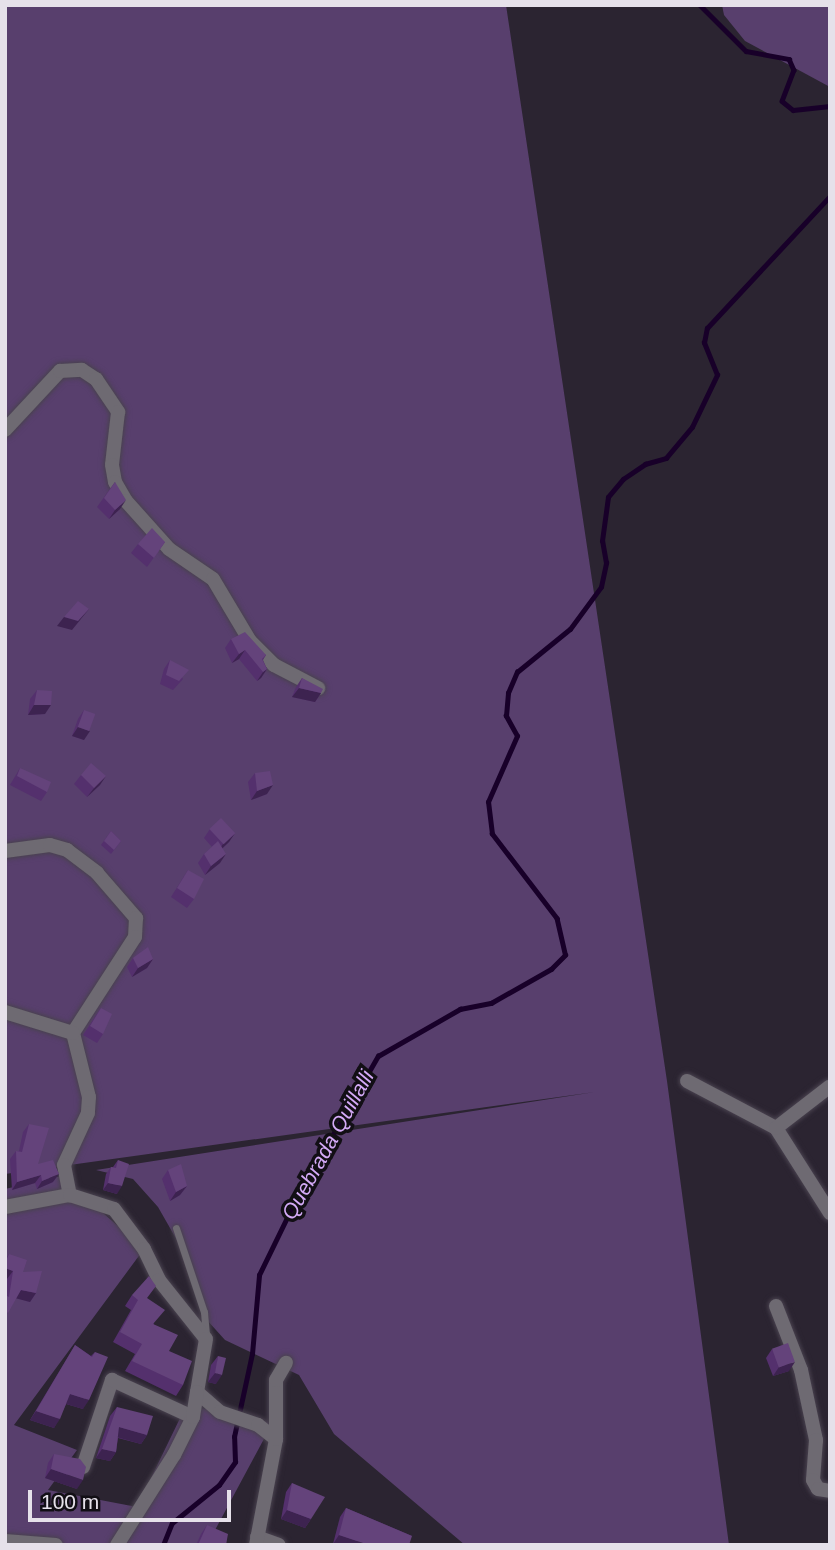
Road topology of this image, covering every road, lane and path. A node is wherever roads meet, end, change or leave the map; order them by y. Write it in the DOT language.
graph roads {
  1 [pos="5,430"];
  2 [pos="322,690"];
  3 [pos="5,851"];
  4 [pos="5,1012"];
  5 [pos="73,1033"];
  6 [pos="687,1081"];
  7 [pos="829,1087"];
  8 [pos="776,1128"];
  9 [pos="70,1195"];
  10 [pos="5,1207"];
  11 [pos="828,1208"];
  12 [pos="176,1228"];
  13 [pos="776,1306"];
  14 [pos="206,1339"];
  15 [pos="286,1363"];
  16 [pos="197,1392"];
  17 [pos="193,1417"];
  18 [pos="276,1439"];
  19 [pos="83,1467"];
  20 [pos="830,1491"];
  21 [pos="5,1541"];
  22 [pos="257,1541"];
  23 [pos="55,1545"];
  24 [pos="117,1545"];
  25 [pos="279,1545"];
  1 -- 2 [label="street"];
  3 -- 5 [label="street"];
  4 -- 5 [label="street"];
  5 -- 9 [label="street"];
  6 -- 8 [label="street"];
  7 -- 8 [label="street"];
  8 -- 11 [label="street"];
  9 -- 10 [label="street"];
  9 -- 14 [label="street"];
  12 -- 14 [label="lane"];
  13 -- 20 [label="street"];
  14 -- 16 [label="street"];
  15 -- 18 [label="street"];
  16 -- 17 [label="street"];
  16 -- 18 [label="street"];
  17 -- 19 [label="street"];
  17 -- 24 [label="street"];
  18 -- 22 [label="street"];
  21 -- 23 [label="street"];
  22 -- 25 [label="street"];
}
